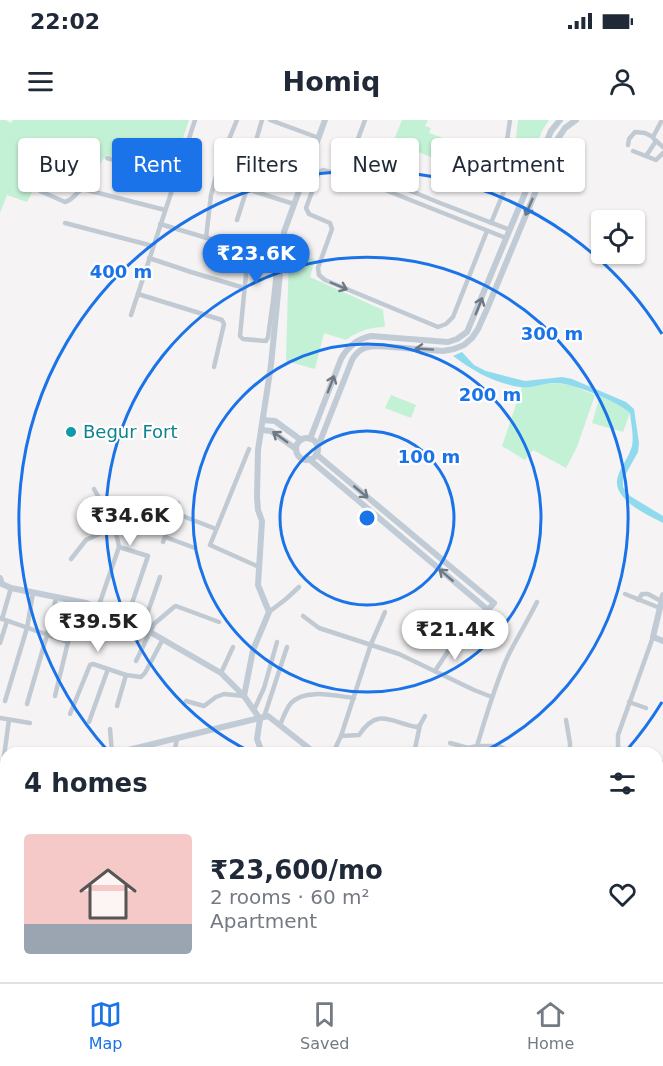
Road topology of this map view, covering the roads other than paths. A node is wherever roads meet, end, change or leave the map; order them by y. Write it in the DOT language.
graph roads {
  1 [pos="195,120"];
  2 [pos="237,120"];
  3 [pos="262,120"];
  4 [pos="270,120"];
  5 [pos="325,120"];
  6 [pos="365,120"];
  7 [pos="510,120"];
  8 [pos="560,120"];
  9 [pos="576,120"];
  10 [pos="659,122"];
  11 [pos="189,138"];
  12 [pos="319,138"];
  13 [pos="358,138"];
  14 [pos="654,139"];
  15 [pos="628,145"];
  16 [pos="663,147"];
  17 [pos="633,151"];
  18 [pos="663,153"];
  19 [pos="646,156"];
  20 [pos="107,158"];
  21 [pos="112,159"];
  22 [pos="331,173"];
  23 [pos="42,192"];
  24 [pos="77,192"];
  25 [pos="95,192"];
  26 [pos="171,192"];
  27 [pos="256,192"];
  28 [pos="299,192"];
  29 [pos="391,192"];
  30 [pos="414,192"];
  31 [pos="294,204"];
  32 [pos="165,210"];
  33 [pos="465,213"];
  34 [pos="237,219"];
  35 [pos="462,220"];
  36 [pos="491,223"];
  37 [pos="65,224"];
  38 [pos="160,224"];
  39 [pos="510,230"];
  40 [pos="487,231"];
  41 [pos="207,238"];
  42 [pos="506,238"];
  43 [pos="153,246"];
  44 [pos="244,249"];
  45 [pos="149,258"];
  46 [pos="491,276"];
  47 [pos="499,278"];
  48 [pos="241,286"];
  49 [pos="138,294"];
  50 [pos="275,301"];
  51 [pos="131,315"];
  52 [pos="378,336"];
  53 [pos="378,346"];
  54 [pos="214,367"];
  55 [pos="263,420"];
  56 [pos="261,430"];
  57 [pos="310,439"];
  58 [pos="301,440"];
  59 [pos="249,449"];
  60 [pos="296,449"];
  61 [pos="317,452"];
  62 [pos="309,459"];
  63 [pos="94,489"];
  64 [pos="178,503"];
  65 [pos="175,513"];
  66 [pos="114,527"];
  67 [pos="216,529"];
  68 [pos="119,547"];
  69 [pos="195,548"];
  70 [pos="71,559"];
  71 [pos="259,567"];
  72 [pos="160,578"];
  73 [pos="0,581"];
  74 [pos="299,587"];
  75 [pos="11,588"];
  76 [pos="33,593"];
  77 [pos="625,594"];
  78 [pos="56,598"];
  79 [pos="638,600"];
  80 [pos="80,602"];
  81 [pos="537,602"];
  82 [pos="661,606"];
  83 [pos="98,608"];
  84 [pos="269,612"];
  85 [pos="385,612"];
  86 [pos="303,616"];
  87 [pos="3,619"];
  88 [pos="126,621"];
  89 [pos="219,622"];
  90 [pos="27,628"];
  91 [pos="142,628"];
  92 [pos="150,632"];
  93 [pos="47,634"];
  94 [pos="653,637"];
  95 [pos="163,639"];
  96 [pos="456,639"];
  97 [pos="663,641"];
  98 [pos="68,642"];
  99 [pos="277,642"];
  100 [pos="0,643"];
  101 [pos="371,644"];
  102 [pos="233,647"];
  103 [pos="287,647"];
  104 [pos="136,661"];
  105 [pos="108,669"];
  106 [pos="435,671"];
  107 [pos="221,673"];
  108 [pos="126,675"];
  109 [pos="55,696"];
  110 [pos="244,696"];
  111 [pos="492,697"];
  112 [pos="354,698"];
  113 [pos="6,701"];
  114 [pos="186,701"];
  115 [pos="629,702"];
  116 [pos="27,704"];
  117 [pos="117,706"];
  118 [pos="646,708"];
  119 [pos="254,710"];
  120 [pos="70,714"];
  121 [pos="425,716"];
  122 [pos="0,718"];
  123 [pos="262,718"];
  124 [pos="9,720"];
  125 [pos="566,720"];
  126 [pos="89,722"];
  127 [pos="30,723"];
  128 [pos="280,725"];
  129 [pos="420,725"];
  130 [pos="110,729"];
  131 [pos="340,736"];
  132 [pos="177,739"];
  133 [pos="450,743"];
  134 [pos="477,746"];
  135 [pos="5,747"];
  136 [pos="113,747"];
  137 [pos="141,747"];
  138 [pos="175,747"];
  139 [pos="260,747"];
  140 [pos="308,747"];
  141 [pos="335,747"];
  142 [pos="415,747"];
  143 [pos="459,747"];
  144 [pos="501,747"];
  145 [pos="570,747"];
  146 [pos="618,747"];
  1 -- 11 [label="street"];
  2 -- 41 [label="street"];
  3 -- 34 [label="street"];
  4 -- 12 [label="street"];
  5 -- 12 [label="main road"];
  6 -- 13 [label="street"];
  7 -- 36 [label="street"];
  8 -- 39 [label="main road"];
  9 -- 47 [label="main road, one-way"];
  10 -- 14 [label="street"];
  14 -- 15 [label="street"];
  14 -- 16 [label="street"];
  14 -- 19 [label="street"];
  17 -- 19 [label="street"];
  18 -- 19 [label="street"];
  20 -- 21 [label="street"];
  22 -- 40 [label="street, one-way"];
  23 -- 24 [label="street"];
  25 -- 32 [label="street"];
  26 -- 32 [label="street"];
  27 -- 31 [label="street"];
  28 -- 31 [label="main road"];
  29 -- 35 [label="street"];
  30 -- 33 [label="street"];
  31 -- 50 [label="main road"];
  32 -- 38 [label="street"];
  33 -- 35 [label="street"];
  33 -- 36 [label="street"];
  35 -- 40 [label="street"];
  36 -- 39 [label="street"];
  37 -- 43 [label="street"];
  38 -- 41 [label="street"];
  38 -- 43 [label="street"];
  39 -- 42 [label="main road"];
  40 -- 42 [label="street"];
  41 -- 44 [label="street"];
  42 -- 46 [label="main road"];
  43 -- 45 [label="street"];
  45 -- 48 [label="street"];
  45 -- 49 [label="street"];
  46 -- 47 [label="main road"];
  52 -- 46 [label="main road, one-way"];
  47 -- 53 [label="main road, one-way"];
  49 -- 51 [label="street"];
  49 -- 54 [label="street"];
  50 -- 50 [label="street"];
  50 -- 55 [label="main road"];
  52 -- 53 [label="main road"];
  57 -- 52 [label="main road, one-way"];
  53 -- 61 [label="main road"];
  55 -- 56 [label="main road"];
  55 -- 58 [label="main road"];
  60 -- 56 [label="main road, one-way"];
  56 -- 71 [label="main road"];
  57 -- 58 [label="main road"];
  57 -- 61 [label="main road"];
  58 -- 60 [label="main road"];
  59 -- 67 [label="street"];
  60 -- 62 [label="main road"];
  61 -- 62 [label="main road"];
  61 -- 62 [label="main road, one-way"];
  63 -- 66 [label="street"];
  64 -- 65 [label="street"];
  65 -- 67 [label="street"];
  65 -- 69 [label="street"];
  66 -- 68 [label="street"];
  66 -- 70 [label="street"];
  67 -- 71 [label="street"];
  68 -- 83 [label="street"];
  68 -- 88 [label="street"];
  71 -- 84 [label="main road"];
  72 -- 91 [label="street"];
  73 -- 75 [label="main road"];
  74 -- 84 [label="street"];
  75 -- 76 [label="main road"];
  75 -- 87 [label="street"];
  76 -- 78 [label="main road"];
  76 -- 90 [label="street"];
  77 -- 79 [label="street"];
  78 -- 80 [label="main road"];
  78 -- 93 [label="street"];
  79 -- 82 [label="street"];
  79 -- 82 [label="street"];
  80 -- 83 [label="main road"];
  80 -- 98 [label="street"];
  81 -- 111 [label="street"];
  82 -- 94 [label="main road"];
  83 -- 88 [label="main road"];
  84 -- 110 [label="main road"];
  85 -- 101 [label="street"];
  86 -- 101 [label="street"];
  87 -- 90 [label="street"];
  87 -- 100 [label="street"];
  88 -- 91 [label="main road"];
  89 -- 92 [label="street"];
  90 -- 93 [label="street"];
  90 -- 113 [label="street"];
  91 -- 92 [label="main road"];
  92 -- 95 [label="main road"];
  92 -- 104 [label="street"];
  93 -- 98 [label="street"];
  93 -- 116 [label="street"];
  94 -- 97 [label="main road"];
  94 -- 115 [label="street"];
  95 -- 107 [label="main road"];
  95 -- 108 [label="street"];
  96 -- 106 [label="street"];
  98 -- 109 [label="street"];
  99 -- 119 [label="street"];
  101 -- 106 [label="street"];
  101 -- 112 [label="street"];
  102 -- 107 [label="street"];
  103 -- 123 [label="street"];
  105 -- 108 [label="street"];
  105 -- 120 [label="street"];
  105 -- 126 [label="street"];
  106 -- 111 [label="street"];
  107 -- 110 [label="main road"];
  108 -- 117 [label="street"];
  110 -- 114 [label="street"];
  110 -- 119 [label="main road"];
  111 -- 134 [label="street"];
  112 -- 128 [label="street"];
  112 -- 131 [label="street"];
  115 -- 118 [label="street"];
  115 -- 146 [label="street"];
  119 -- 123 [label="main road"];
  121 -- 129 [label="street"];
  122 -- 124 [label="street"];
  123 -- 128 [label="main road"];
  123 -- 132 [label="main road"];
  123 -- 139 [label="main road"];
  124 -- 127 [label="street"];
  124 -- 135 [label="street"];
  125 -- 145 [label="street"];
  128 -- 140 [label="main road"];
  129 -- 131 [label="street"];
  129 -- 142 [label="street"];
  130 -- 136 [label="street"];
  131 -- 141 [label="street"];
  132 -- 137 [label="main road"];
  132 -- 138 [label="street"];
  133 -- 143 [label="street"];
  134 -- 144 [label="street"];
}
